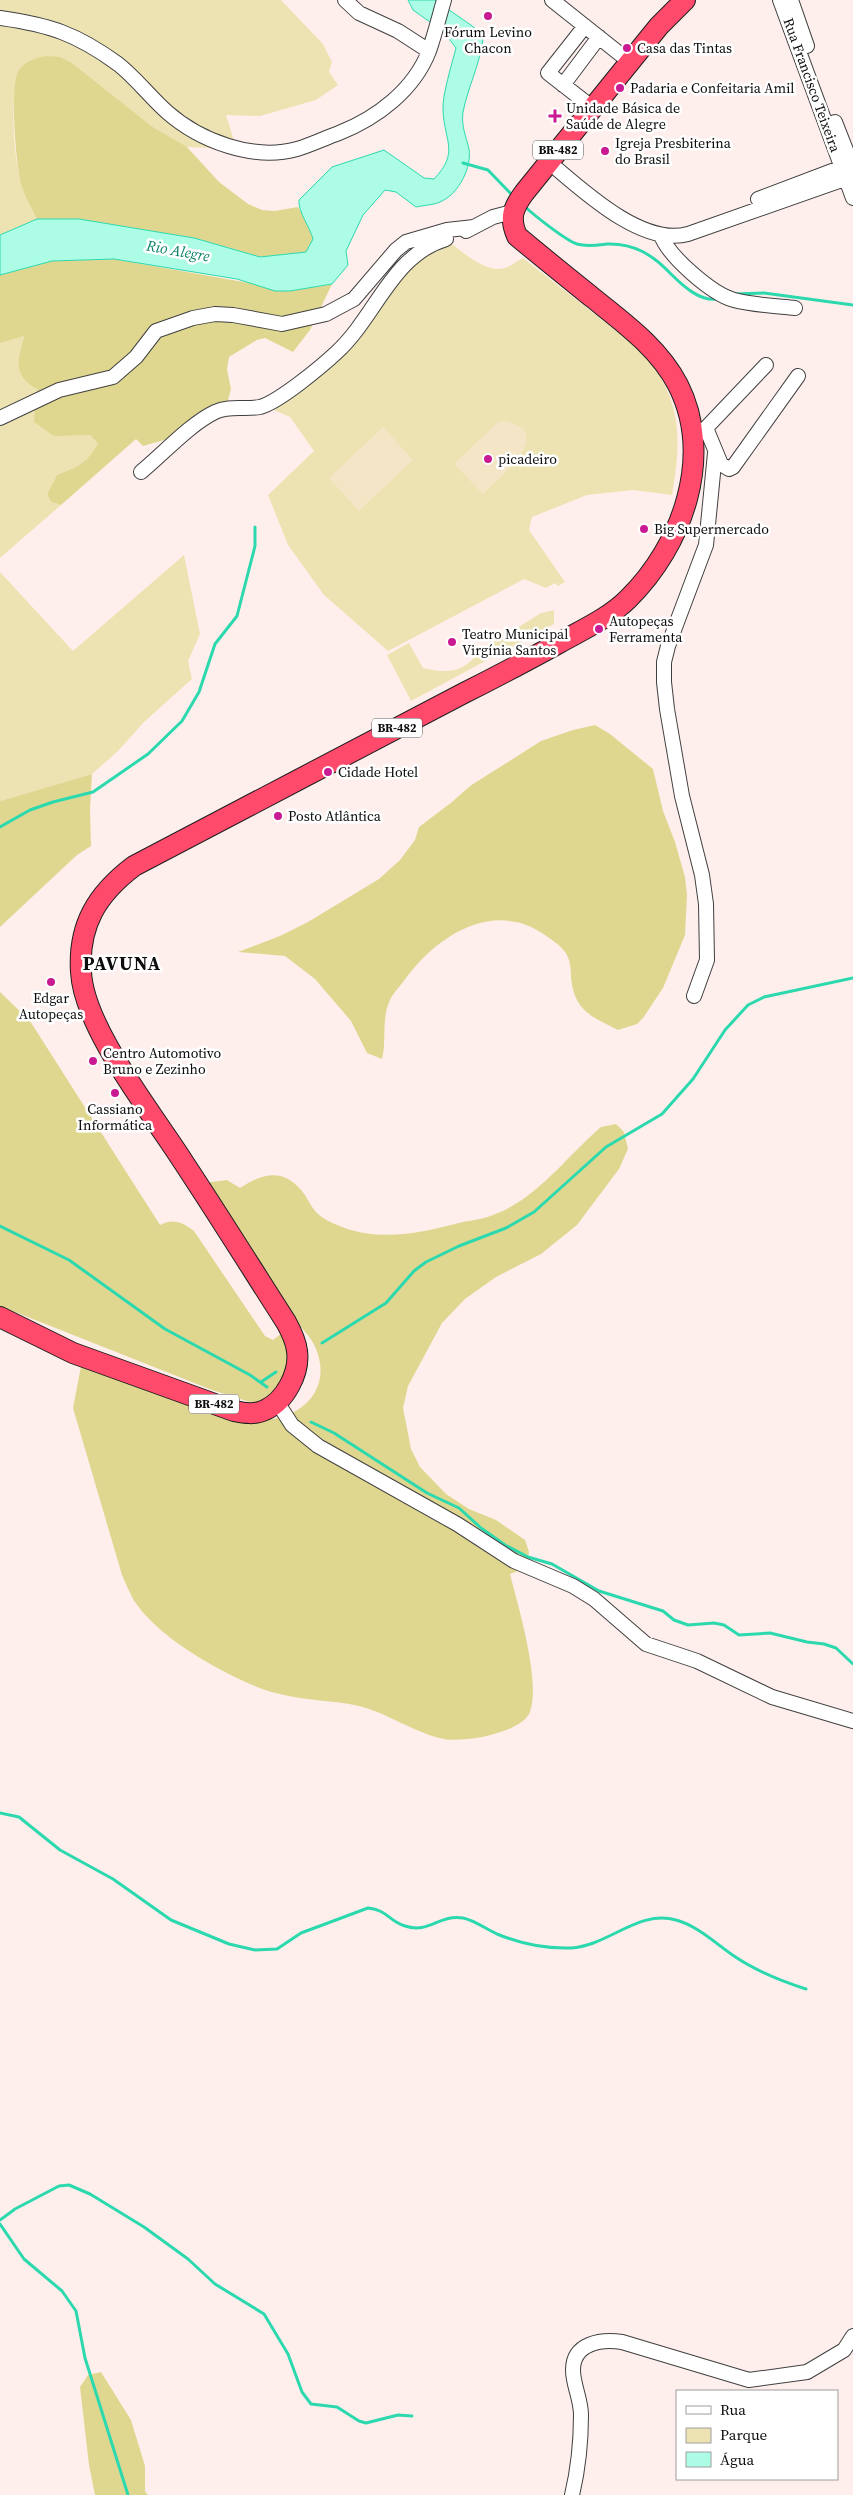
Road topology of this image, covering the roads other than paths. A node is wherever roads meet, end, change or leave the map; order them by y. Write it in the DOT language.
graph roads {
  1 [pos="345,0"];
  2 [pos="444,0"];
  3 [pos="552,0"];
  4 [pos="684,0"];
  5 [pos="780,0"];
  6 [pos="791,0"];
  7 [pos="0,18"];
  8 [pos="584,26"];
  9 [pos="599,37"];
  10 [pos="429,51"];
  11 [pos="630,62"];
  12 [pos="563,85"];
  13 [pos="593,108"];
  14 [pos="549,162"];
  15 [pos="850,169"];
  16 [pos="853,198"];
  17 [pos="517,203"];
  18 [pos="474,227"];
  19 [pos="661,235"];
  20 [pos="795,308"];
  21 [pos="766,365"];
  22 [pos="798,376"];
  23 [pos="0,418"];
  24 [pos="700,432"];
  25 [pos="716,453"];
  26 [pos="141,472"];
  27 [pos="694,996"];
  28 [pos="0,1317"];
  29 [pos="277,1402"];
  30 [pos="853,1720"];
  31 [pos="853,2336"];
  32 [pos="572,2495"];
  1 -- 10 [label="street"];
  2 -- 10 [label="street"];
  3 -- 8 [label="street"];
  4 -- 11 [label="highway, BR-482"];
  5 -- 15 [label="street, Rua Francisco Teixeira"];
  6 -- 15 [label="street, Rua Francisco Teixeira"];
  7 -- 10 [label="street"];
  8 -- 9 [label="street"];
  8 -- 12 [label="street"];
  9 -- 11 [label="street"];
  9 -- 12 [label="street"];
  11 -- 13 [label="highway, BR-482"];
  12 -- 13 [label="street"];
  13 -- 14 [label="highway, BR-482"];
  14 -- 17 [label="highway, BR-482"];
  14 -- 19 [label="street"];
  15 -- 16 [label="street, Rua Francisco Teixeira"];
  15 -- 19 [label="street"];
  17 -- 18 [label="street"];
  17 -- 24 [label="highway, BR-482"];
  18 -- 23 [label="street"];
  18 -- 26 [label="street"];
  19 -- 20 [label="street"];
  21 -- 24 [label="street"];
  22 -- 25 [label="street"];
  24 -- 25 [label="street"];
  24 -- 29 [label="highway, BR-482"];
  25 -- 27 [label="street"];
  28 -- 29 [label="highway, BR-482"];
  29 -- 30 [label="street"];
  31 -- 32 [label="street"];
}
